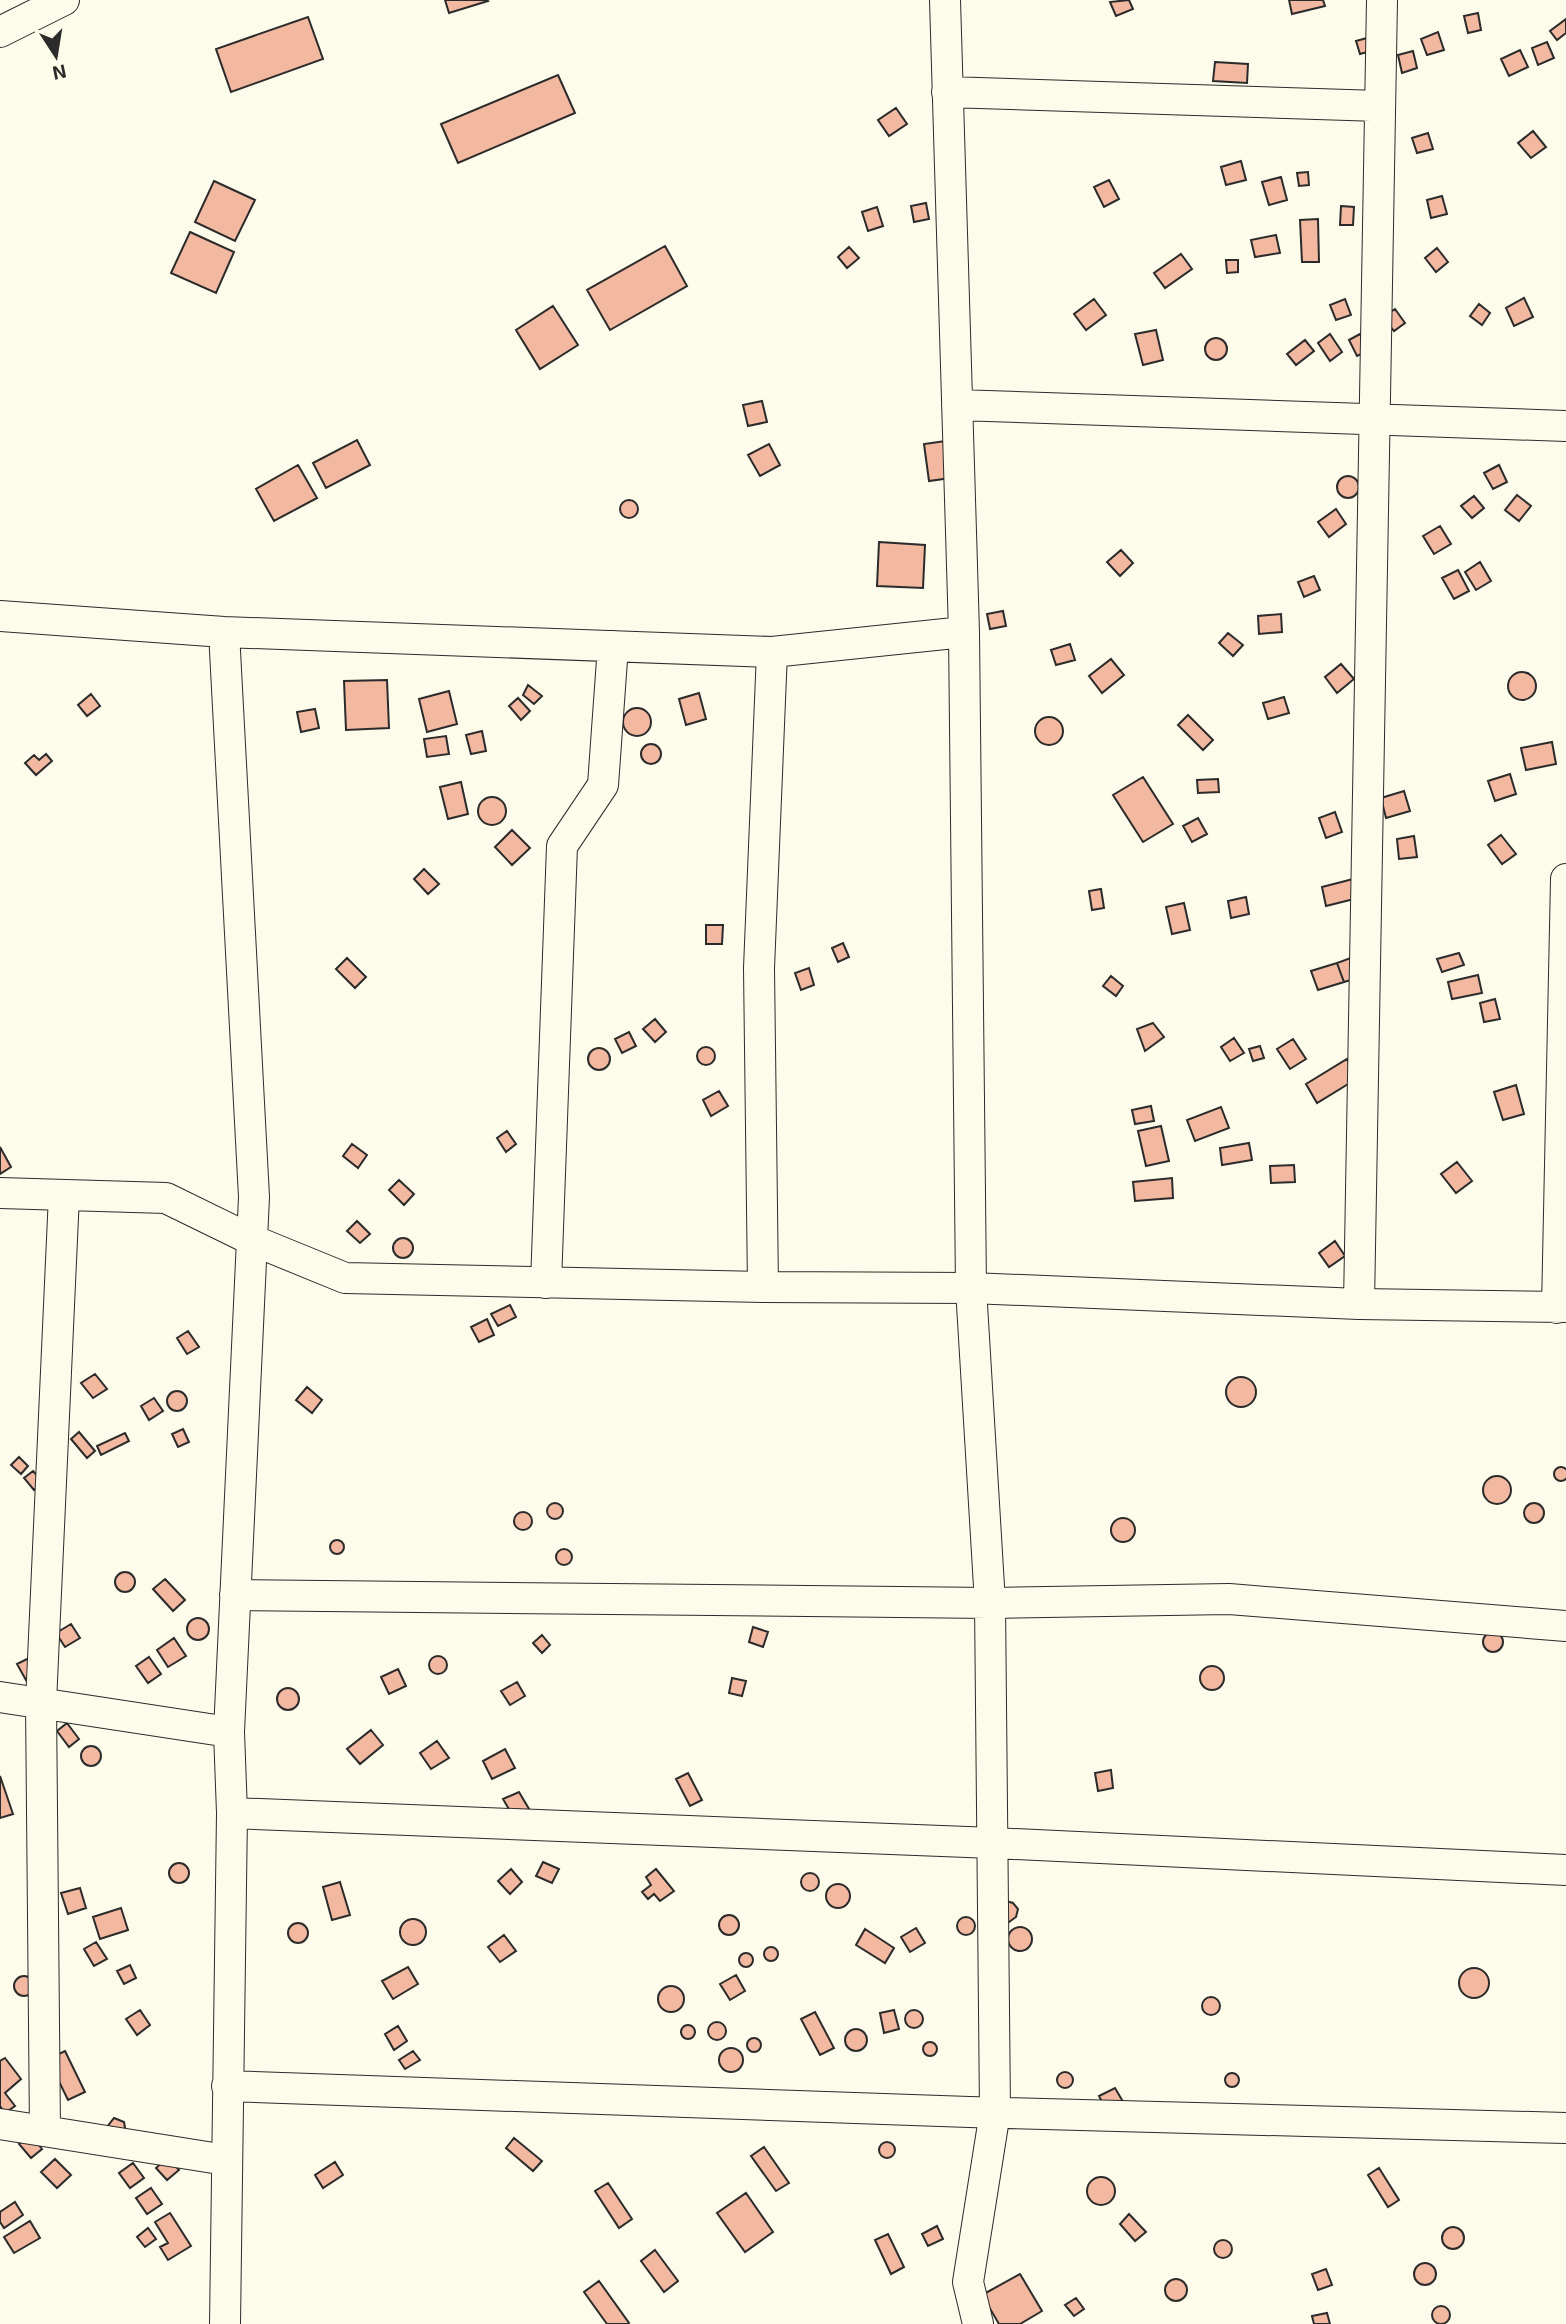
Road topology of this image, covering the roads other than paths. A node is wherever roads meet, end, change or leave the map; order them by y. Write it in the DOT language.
graph roads {
  1 [pos="64,0"];
  2 [pos="945,0"];
  3 [pos="1382,0"];
  4 [pos="0,32"];
  5 [pos="947,92"];
  6 [pos="1379,106"];
  7 [pos="957,405"];
  8 [pos="1373,420"];
  9 [pos="1566,426"];
  10 [pos="0,616"];
  11 [pos="224,632"];
  12 [pos="964,632"];
  13 [pos="613,646"];
  14 [pos="772,652"];
  15 [pos="1566,879"];
  16 [pos="0,1194"];
  17 [pos="64,1195"];
  18 [pos="252,1240"];
  19 [pos="546,1283"];
  20 [pos="763,1287"];
  21 [pos="971,1288"];
  22 [pos="1359,1304"];
  23 [pos="1562,1308"];
  24 [pos="235,1595"];
  25 [pos="990,1603"];
  26 [pos="1566,1626"];
  27 [pos="0,1697"];
  28 [pos="41,1703"];
  29 [pos="229,1732"];
  30 [pos="232,1814"];
  31 [pos="993,1843"];
  32 [pos="1566,1870"];
  33 [pos="226,2086"];
  34 [pos="995,2112"];
  35 [pos="0,2124"];
  36 [pos="1566,2128"];
  37 [pos="45,2131"];
  38 [pos="226,2160"];
  39 [pos="225,2324"];
  40 [pos="978,2324"];
  1 -- 4 [label="street"];
  2 -- 5 [label="street"];
  3 -- 6 [label="street"];
  5 -- 6 [label="street"];
  5 -- 7 [label="street"];
  6 -- 8 [label="street"];
  7 -- 8 [label="street"];
  7 -- 12 [label="street"];
  8 -- 9 [label="street"];
  8 -- 22 [label="street"];
  10 -- 11 [label="street"];
  11 -- 13 [label="street"];
  11 -- 18 [label="street"];
  12 -- 14 [label="street"];
  12 -- 21 [label="street"];
  13 -- 14 [label="street"];
  13 -- 19 [label="street"];
  14 -- 20 [label="street"];
  15 -- 23 [label="street"];
  16 -- 17 [label="street"];
  17 -- 18 [label="street"];
  17 -- 28 [label="street"];
  18 -- 19 [label="street"];
  18 -- 24 [label="street"];
  19 -- 20 [label="street"];
  20 -- 21 [label="street"];
  21 -- 22 [label="street"];
  21 -- 25 [label="street"];
  22 -- 23 [label="street"];
  24 -- 25 [label="street"];
  24 -- 29 [label="street"];
  25 -- 26 [label="street"];
  25 -- 31 [label="street"];
  27 -- 28 [label="street"];
  28 -- 29 [label="street"];
  28 -- 37 [label="street"];
  29 -- 30 [label="street"];
  30 -- 31 [label="street"];
  30 -- 33 [label="street"];
  31 -- 32 [label="street"];
  31 -- 34 [label="street"];
  33 -- 34 [label="street"];
  33 -- 38 [label="street"];
  34 -- 36 [label="street"];
  34 -- 40 [label="street"];
  35 -- 37 [label="street"];
  37 -- 38 [label="street"];
  38 -- 39 [label="street"];
}
